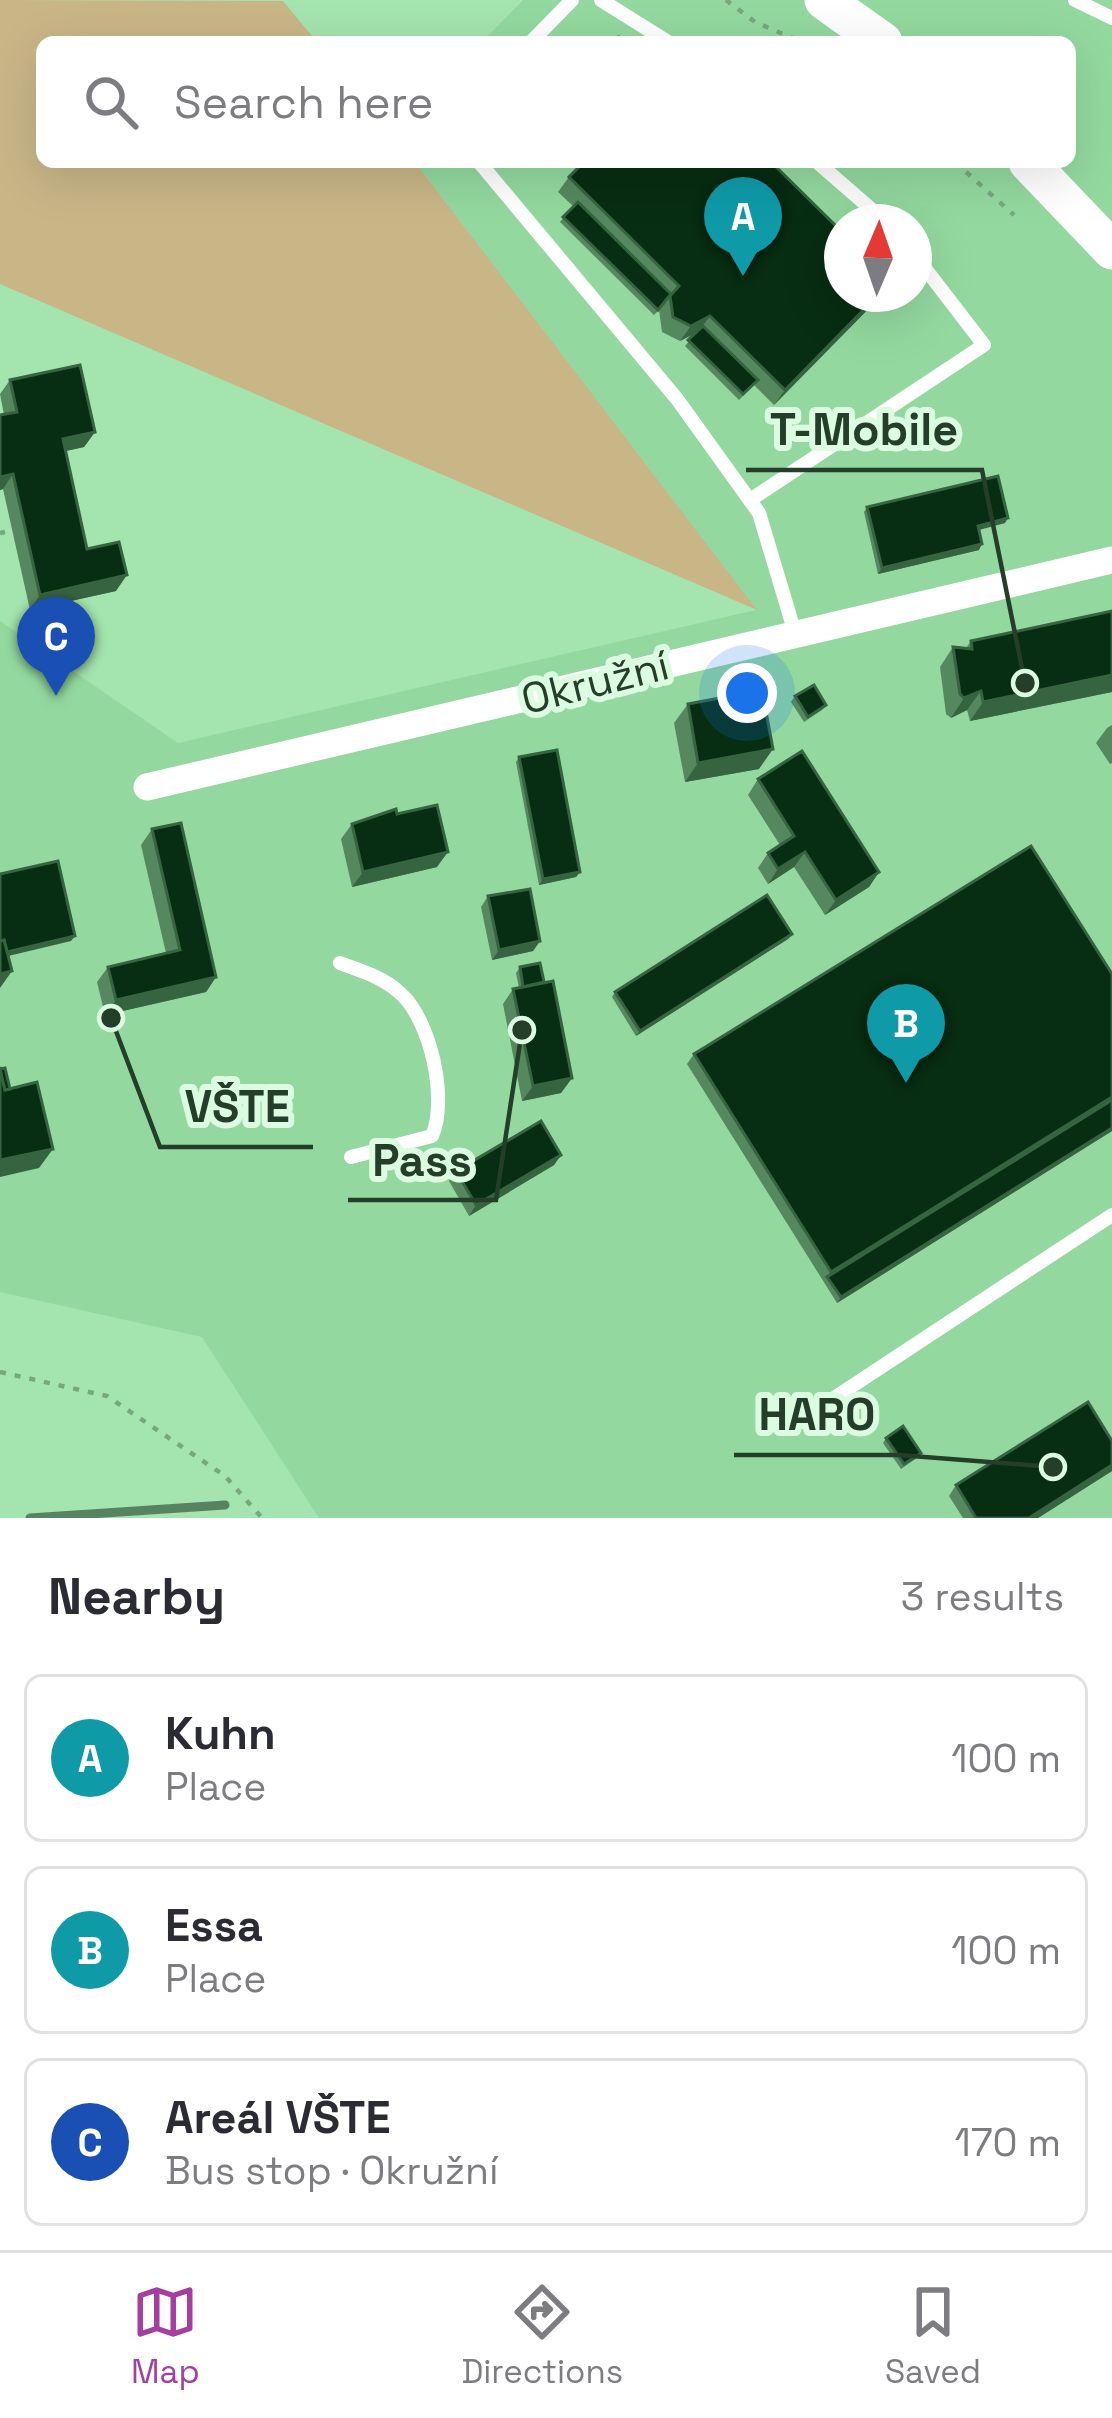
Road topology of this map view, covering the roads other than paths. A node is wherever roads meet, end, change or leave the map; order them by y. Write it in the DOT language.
graph roads {
  1 [pos="572,0"];
  2 [pos="601,0"];
  3 [pos="824,0"];
  4 [pos="1075,0"];
  5 [pos="1112,18"];
  6 [pos="537,36"];
  7 [pos="658,36"];
  8 [pos="875,36"];
  9 [pos="484,168"];
  10 [pos="824,168"];
  11 [pos="1034,168"];
  12 [pos="865,204"];
  13 [pos="1112,250"];
  14 [pos="932,277"];
  15 [pos="750,500"];
  16 [pos="1112,560"];
  17 [pos="795,633"];
  18 [pos="147,787"];
  19 [pos="340,963"];
  20 [pos="351,1156"];
  21 [pos="1112,1215"];
  22 [pos="831,1400"];
  1 -- 6 [label="lane"];
  2 -- 7 [label="lane"];
  3 -- 8 [label="main road"];
  4 -- 5 [label="lane"];
  9 -- 15 [label="lane"];
  10 -- 12 [label="lane"];
  11 -- 13 [label="main road"];
  14 -- 15 [label="lane"];
  15 -- 17 [label="lane"];
  16 -- 17 [label="street, Okružní"];
  17 -- 18 [label="street, Okružní"];
  19 -- 20 [label="lane"];
  21 -- 22 [label="lane"];
}
